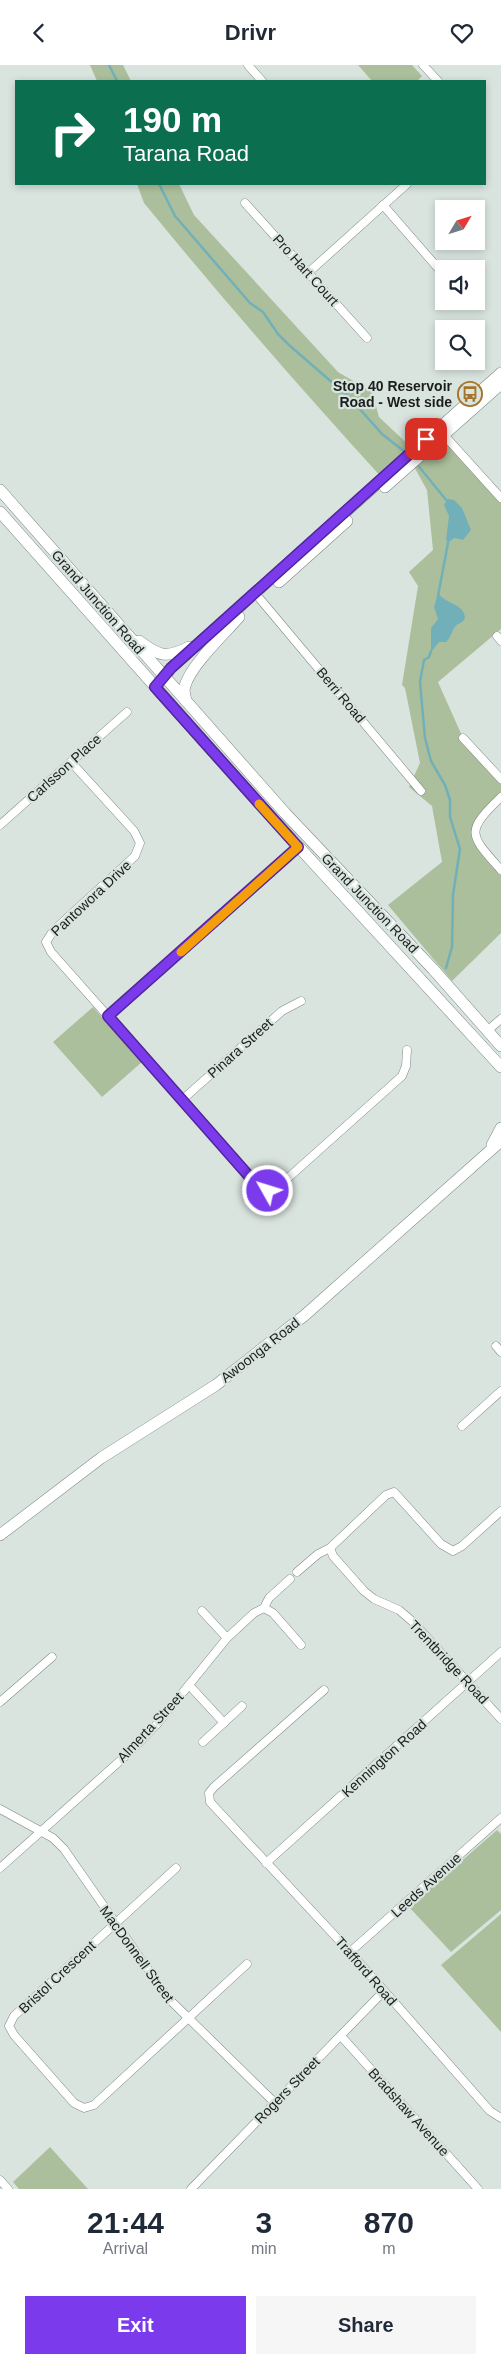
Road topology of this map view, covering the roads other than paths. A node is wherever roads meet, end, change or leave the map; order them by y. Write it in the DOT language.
graph roads {
  1 [pos="249,65"];
  2 [pos="424,65"];
  3 [pos="261,80"];
  4 [pos="437,80"];
  5 [pos="405,185"];
  6 [pos="245,203"];
  7 [pos="383,205"];
  8 [pos="435,265"];
  9 [pos="309,272"];
  10 [pos="367,338"];
  11 [pos="501,373"];
  12 [pos="501,384"];
  13 [pos="441,432"];
  14 [pos="0,490"];
  15 [pos="501,498"];
  16 [pos="14,506"];
  17 [pos="2,514"];
  18 [pos="23,517"];
  19 [pos="13,526"];
  20 [pos="257,596"];
  21 [pos="239,617"];
  22 [pos="121,628"];
  23 [pos="202,640"];
  24 [pos="165,678"];
  25 [pos="155,687"];
  26 [pos="186,701"];
  27 [pos="127,712"];
  28 [pos="463,738"];
  29 [pos="70,762"];
  30 [pos="501,779"];
  31 [pos="421,791"];
  32 [pos="501,797"];
  33 [pos="285,813"];
  34 [pos="0,825"];
  35 [pos="298,847"];
  36 [pos="321,852"];
  37 [pos="501,870"];
  38 [pos="300,1001"];
  39 [pos="108,1016"];
  40 [pos="501,1019"];
  41 [pos="487,1031"];
  42 [pos="501,1046"];
  43 [pos="407,1050"];
  44 [pos="501,1067"];
  45 [pos="182,1100"];
  46 [pos="501,1128"];
  47 [pos="501,1141"];
  48 [pos="488,1151"];
  49 [pos="501,1391"];
  50 [pos="462,1426"];
  51 [pos="501,1511"];
  52 [pos="0,1535"];
  53 [pos="330,1547"];
  54 [pos="297,1572"];
  55 [pos="290,1579"];
  56 [pos="264,1608"];
  57 [pos="202,1611"];
  58 [pos="227,1638"];
  59 [pos="301,1645"];
  60 [pos="501,1652"];
  61 [pos="52,1657"];
  62 [pos="468,1682"];
  63 [pos="189,1685"];
  64 [pos="324,1690"];
  65 [pos="0,1702"];
  66 [pos="242,1706"];
  67 [pos="501,1719"];
  68 [pos="224,1723"];
  69 [pos="203,1742"];
  70 [pos="0,1809"];
  71 [pos="500,1820"];
  72 [pos="40,1831"];
  73 [pos="266,1863"];
  74 [pos="176,1867"];
  75 [pos="0,1868"];
  76 [pos="114,1923"];
  77 [pos="350,1952"];
  78 [pos="247,1964"];
  79 [pos="384,1991"];
  80 [pos="187,2019"];
  81 [pos="341,2036"];
  82 [pos="275,2103"];
  83 [pos="501,2117"];
  84 [pos="0,2180"];
  85 [pos="8,2189"];
  86 [pos="191,2189"];
  87 [pos="478,2189"];
  1 -- 3 [label="street"];
  2 -- 4 [label="street"];
  5 -- 7 [label="street"];
  6 -- 9 [label="street, Pro Hart Court"];
  7 -- 8 [label="street"];
  7 -- 9 [label="street"];
  9 -- 10 [label="street, Pro Hart Court"];
  11 -- 13 [label="main road"];
  12 -- 13 [label="main road"];
  13 -- 15 [label="street"];
  13 -- 20 [label="main road"];
  14 -- 16 [label="main road, Grand Junction Road"];
  16 -- 17 [label="main road"];
  16 -- 18 [label="main road, Grand Junction Road"];
  17 -- 19 [label="main road, Grand Junction Road"];
  18 -- 19 [label="main road"];
  18 -- 22 [label="main road, Grand Junction Road"];
  19 -- 25 [label="main road, Grand Junction Road"];
  20 -- 21 [label="main road"];
  20 -- 23 [label="main road"];
  20 -- 31 [label="street, Berri Road"];
  21 -- 24 [label="main road"];
  21 -- 26 [label="main road"];
  22 -- 23 [label="main road"];
  22 -- 24 [label="main road, Grand Junction Road"];
  23 -- 24 [label="main road"];
  24 -- 25 [label="main road"];
  24 -- 26 [label="main road, Grand Junction Road"];
  25 -- 35 [label="main road, Grand Junction Road"];
  26 -- 33 [label="main road, Grand Junction Road"];
  27 -- 29 [label="street, Carlsson Place"];
  28 -- 30 [label="street"];
  29 -- 34 [label="street, Carlsson Place"];
  29 -- 39 [label="street, Pantowora Drive"];
  32 -- 37 [label="street"];
  33 -- 35 [label="main road"];
  33 -- 36 [label="main road, Grand Junction Road"];
  35 -- 36 [label="main road"];
  35 -- 39 [label="street"];
  35 -- 44 [label="main road, Grand Junction Road"];
  36 -- 41 [label="main road, Grand Junction Road"];
  38 -- 45 [label="street, Pinara Street"];
  39 -- 45 [label="street, Pantowora Drive"];
  40 -- 41 [label="street"];
  41 -- 42 [label="main road, Grand Junction Road"];
  43 -- 45 [label="street, Pantowora Drive"];
  46 -- 48 [label="main road"];
  47 -- 48 [label="main road, Awoonga Road"];
  48 -- 52 [label="main road, Awoonga Road"];
  49 -- 50 [label="street"];
  51 -- 53 [label="street"];
  53 -- 54 [label="street"];
  53 -- 62 [label="street, Trentbridge Road"];
  55 -- 56 [label="street, Almerta Street"];
  56 -- 58 [label="street, Almerta Street"];
  56 -- 59 [label="street"];
  57 -- 58 [label="street"];
  58 -- 63 [label="street, Almerta Street"];
  60 -- 62 [label="street, Kennington Road"];
  61 -- 65 [label="street"];
  62 -- 67 [label="street, Trentbridge Road"];
  62 -- 73 [label="street, Kennington Road"];
  63 -- 68 [label="street"];
  63 -- 72 [label="street, Almerta Street"];
  64 -- 73 [label="street, Trafford Road"];
  66 -- 68 [label="street"];
  68 -- 69 [label="street"];
  70 -- 72 [label="street, MacDonnell Street"];
  71 -- 77 [label="street, Leeds Avenue"];
  72 -- 75 [label="street, Almerta Street"];
  72 -- 76 [label="street, MacDonnell Street"];
  73 -- 77 [label="street, Trafford Road"];
  74 -- 76 [label="street"];
  76 -- 80 [label="street, MacDonnell Street"];
  76 -- 80 [label="street, Bristol Crescent"];
  77 -- 79 [label="street, Trafford Road"];
  78 -- 80 [label="street"];
  79 -- 81 [label="street, Rogers Street"];
  79 -- 83 [label="street, Trafford Road"];
  80 -- 82 [label="street, MacDonnell Street"];
  81 -- 82 [label="street, Rogers Street"];
  81 -- 87 [label="street, Bradshaw Avenue"];
  82 -- 86 [label="street, Rogers Street"];
  84 -- 85 [label="street"];
}
